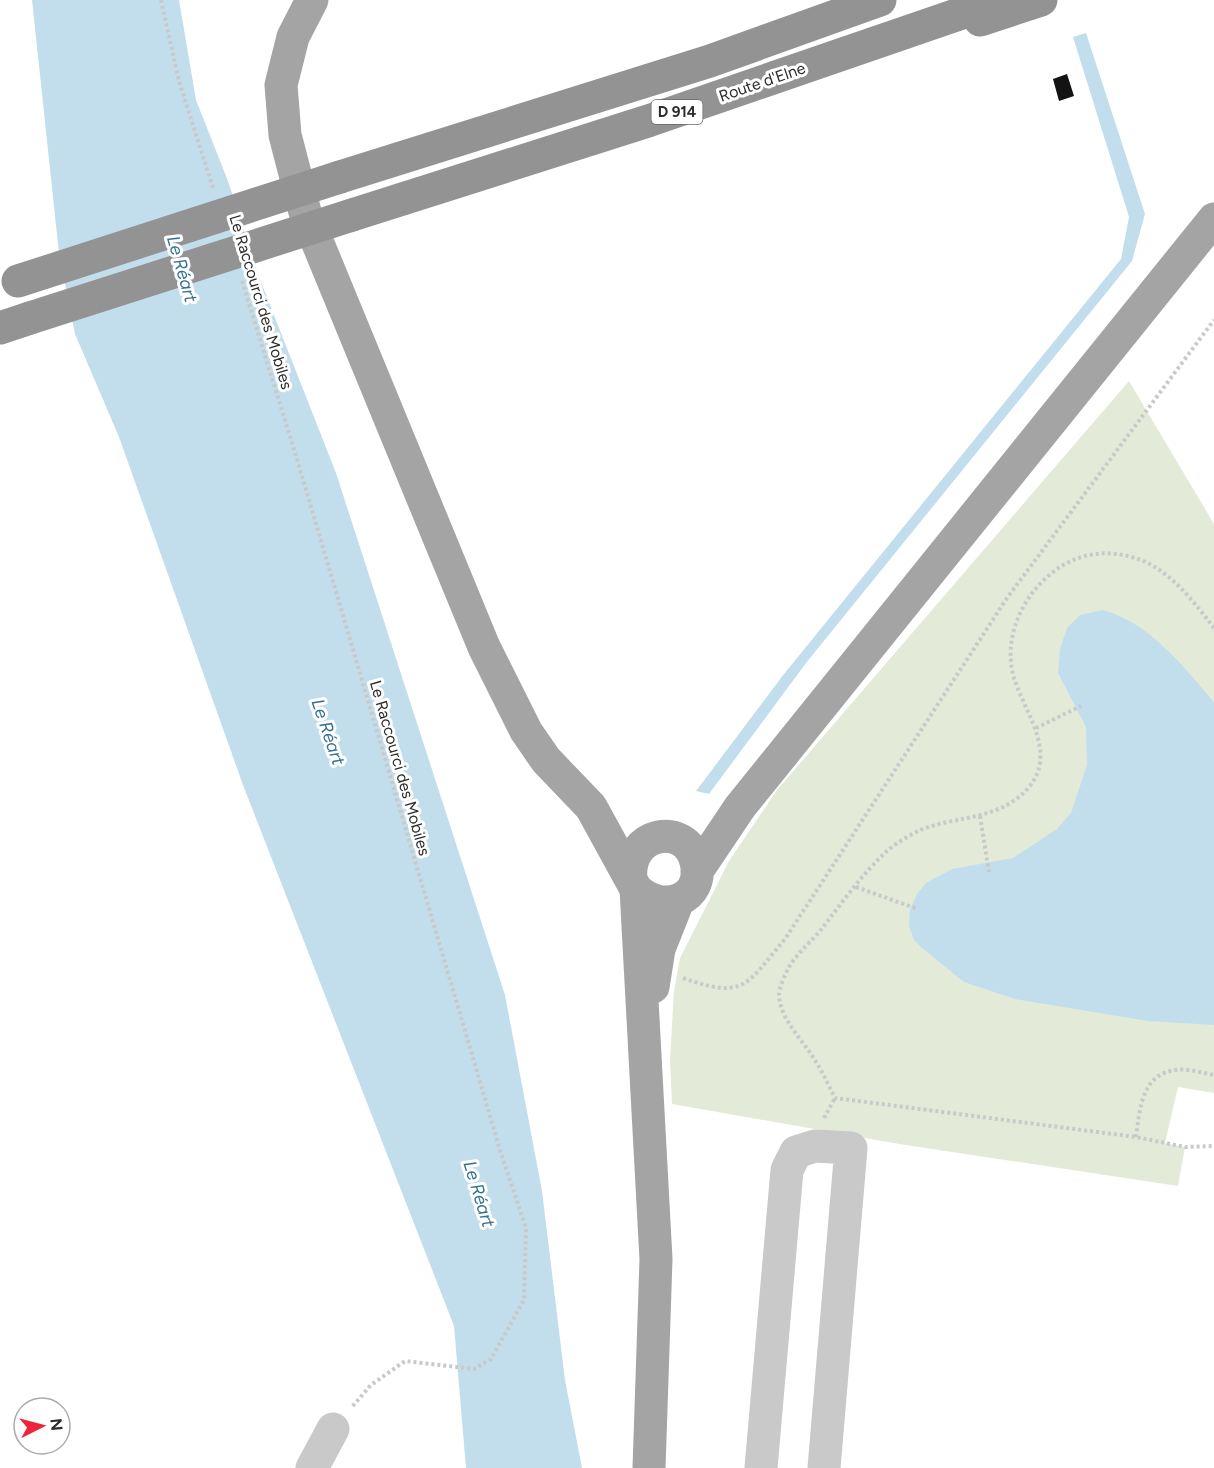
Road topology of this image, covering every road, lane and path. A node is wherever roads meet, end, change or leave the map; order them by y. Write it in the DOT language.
graph roads {
  1 [pos="161,0"];
  2 [pos="312,0"];
  3 [pos="829,0"];
  4 [pos="880,0"];
  5 [pos="1000,0"];
  6 [pos="1041,0"];
  7 [pos="774,79"];
  8 [pos="347,175"];
  9 [pos="213,190"];
  10 [pos="1214,219"];
  11 [pos="241,279"];
  12 [pos="9,284"];
  13 [pos="1214,320"];
  14 [pos="0,328"];
  15 [pos="1214,628"];
  16 [pos="1081,706"];
  17 [pos="1036,729"];
  18 [pos="591,807"];
  19 [pos="740,807"];
  20 [pos="980,816"];
  21 [pos="663,837"];
  22 [pos="697,871"];
  23 [pos="989,872"];
  24 [pos="633,884"];
  25 [pos="856,887"];
  26 [pos="678,901"];
  27 [pos="918,909"];
  28 [pos="659,949"];
  29 [pos="643,1054"];
  30 [pos="1214,1075"];
  31 [pos="1136,1137"];
  32 [pos="1214,1146"];
  33 [pos="333,1429"];
  34 [pos="312,1468"];
  35 [pos="649,1468"];
  36 [pos="761,1468"];
  37 [pos="824,1468"];
  1 -- 9 [label="path"];
  2 -- 18 [label="main road"];
  3 -- 8 [label="highway"];
  4 -- 8 [label="highway, D 914"];
  5 -- 7 [label="highway, Route d'Elne / D 914"];
  6 -- 7 [label="highway"];
  7 -- 14 [label="highway, Route d'Elne / D 914, bridge"];
  8 -- 12 [label="highway, D 914, bridge"];
  10 -- 19 [label="main road"];
  11 -- 33 [label="path, Le Raccourci des Mobiles"];
  13 -- 28 [label="path"];
  15 -- 17 [label="path"];
  16 -- 17 [label="path"];
  17 -- 20 [label="path"];
  18 -- 21 [label="main road"];
  18 -- 24 [label="main road"];
  19 -- 21 [label="main road"];
  19 -- 22 [label="main road"];
  20 -- 23 [label="path"];
  20 -- 25 [label="path"];
  21 -- 22 [label="main road"];
  21 -- 24 [label="main road"];
  22 -- 26 [label="main road"];
  24 -- 26 [label="main road"];
  24 -- 29 [label="main road"];
  25 -- 27 [label="path"];
  25 -- 31 [label="path"];
  26 -- 28 [label="main road"];
  28 -- 29 [label="main road"];
  29 -- 35 [label="main road"];
  30 -- 31 [label="path"];
  31 -- 32 [label="path"];
  33 -- 34 [label="street"];
  36 -- 37 [label="street"];
}
